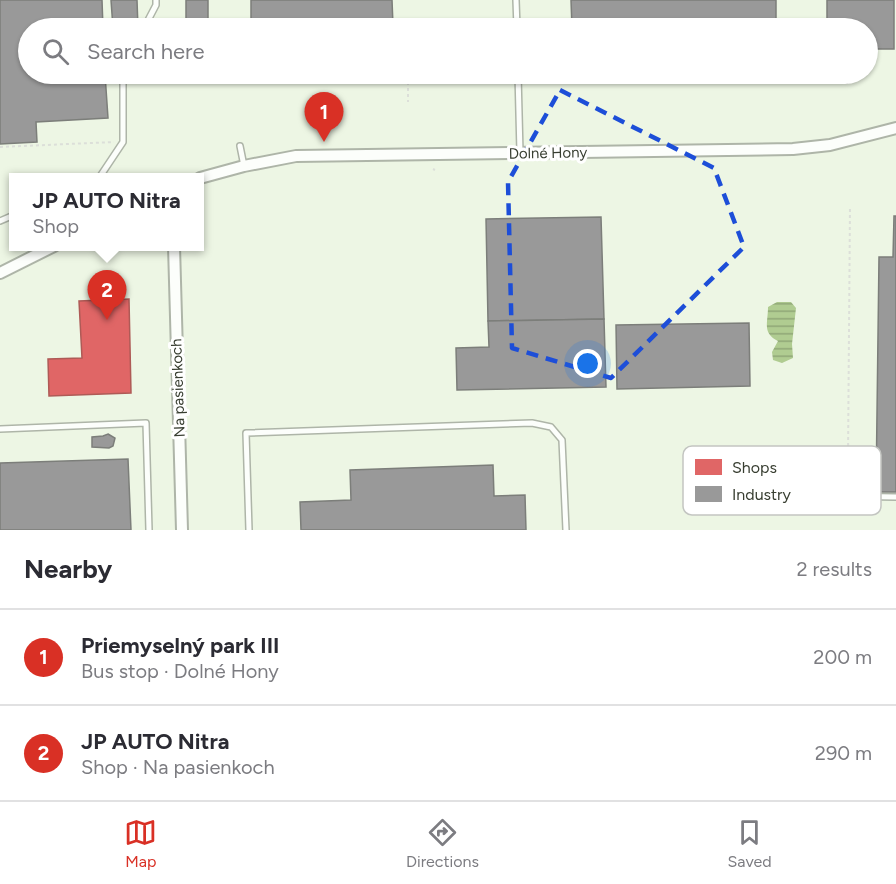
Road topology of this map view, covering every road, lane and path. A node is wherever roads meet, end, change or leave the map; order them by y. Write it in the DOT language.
graph roads {
  1 [pos="156,0"];
  2 [pos="516,0"];
  3 [pos="149,18"];
  4 [pos="517,18"];
  5 [pos="123,84"];
  6 [pos="408,84"];
  7 [pos="518,84"];
  8 [pos="408,102"];
  9 [pos="896,128"];
  10 [pos="123,142"];
  11 [pos="240,146"];
  12 [pos="0,147"];
  13 [pos="520,153"];
  14 [pos="244,166"];
  15 [pos="102,173"];
  16 [pos="204,177"];
  17 [pos="850,206"];
  18 [pos="44,251"];
  19 [pos="174,251"];
  20 [pos="0,273"];
  21 [pos="0,429"];
  22 [pos="848,446"];
  23 [pos="881,496"];
  24 [pos="896,496"];
  25 [pos="149,530"];
  26 [pos="182,530"];
  27 [pos="249,530"];
  28 [pos="566,530"];
  1 -- 3 [label="lane"];
  2 -- 4 [label="lane"];
  5 -- 10 [label="lane"];
  6 -- 8 [label="path"];
  7 -- 13 [label="lane"];
  9 -- 13 [label="street, Dolné Hony"];
  10 -- 12 [label="path"];
  10 -- 15 [label="lane"];
  11 -- 14 [label="lane"];
  13 -- 14 [label="street, Dolné Hony"];
  14 -- 16 [label="street, Dolné Hony"];
  17 -- 22 [label="path"];
  18 -- 20 [label="street"];
  19 -- 26 [label="street, Na pasienkoch"];
  21 -- 25 [label="lane"];
  23 -- 24 [label="lane"];
  27 -- 28 [label="lane"];
}
